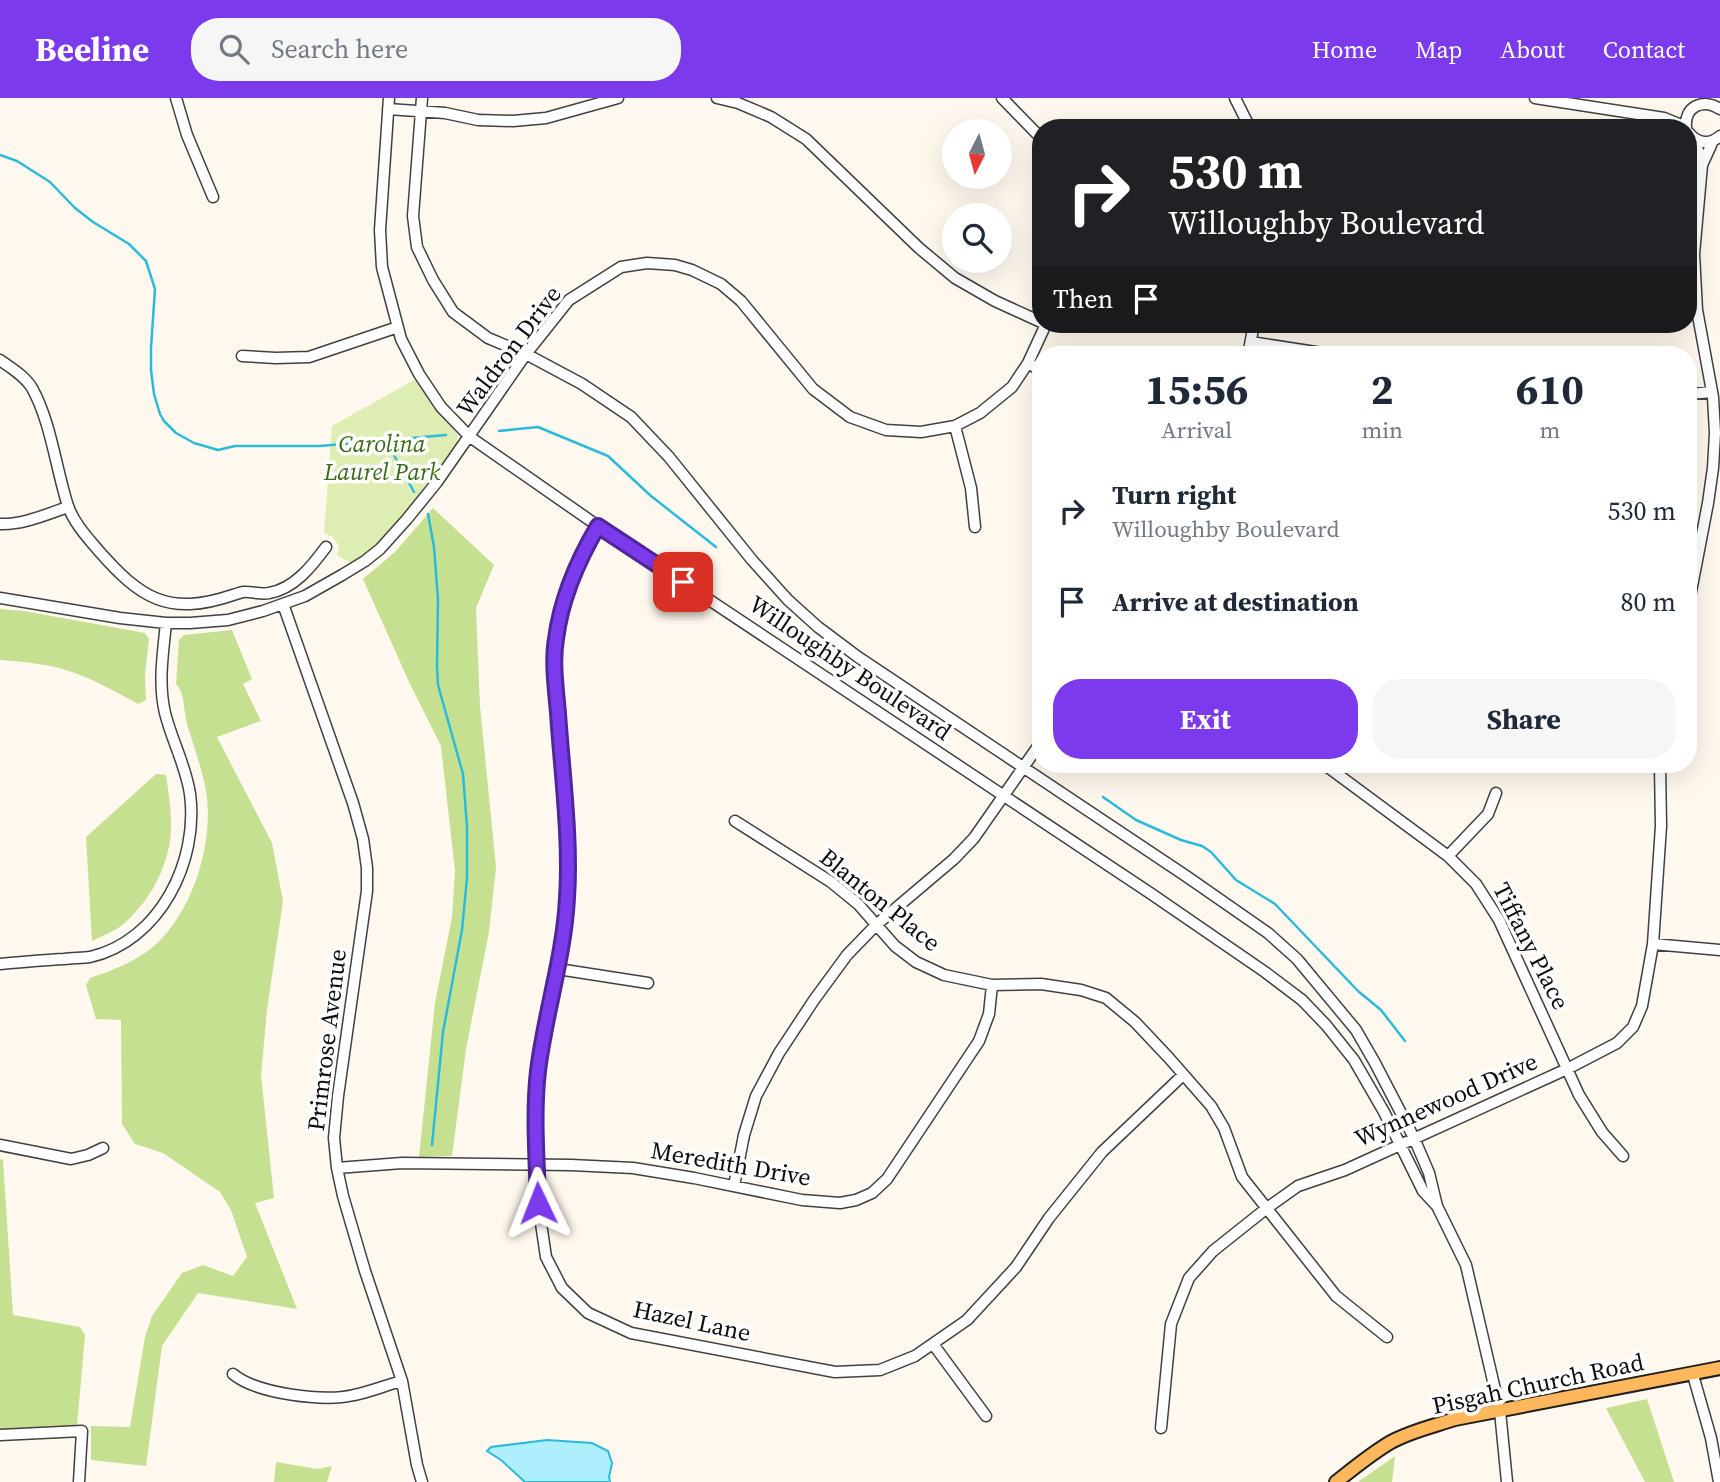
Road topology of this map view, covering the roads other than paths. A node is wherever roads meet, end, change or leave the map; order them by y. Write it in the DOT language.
graph roads {
  1 [pos="176,98"];
  2 [pos="422,98"];
  3 [pos="618,98"];
  4 [pos="717,98"];
  5 [pos="1002,98"];
  6 [pos="1235,98"];
  7 [pos="1535,98"];
  8 [pos="1715,98"];
  9 [pos="1701,101"];
  10 [pos="389,103"];
  11 [pos="1720,109"];
  12 [pos="421,111"];
  13 [pos="1689,112"];
  14 [pos="1664,118"];
  15 [pos="1246,119"];
  16 [pos="1687,119"];
  17 [pos="1032,129"];
  18 [pos="1697,138"];
  19 [pos="1717,138"];
  20 [pos="1697,150"];
  21 [pos="1702,165"];
  22 [pos="213,197"];
  23 [pos="1697,205"];
  24 [pos="1697,310"];
  25 [pos="1032,318"];
  26 [pos="398,327"];
  27 [pos="1252,333"];
  28 [pos="1251,342"];
  29 [pos="1250,346"];
  30 [pos="1277,346"];
  31 [pos="1032,353"];
  32 [pos="526,355"];
  33 [pos="242,356"];
  34 [pos="0,360"];
  35 [pos="1028,363"];
  36 [pos="1032,365"];
  37 [pos="1712,392"];
  38 [pos="1697,393"];
  39 [pos="955,426"];
  40 [pos="470,437"];
  41 [pos="68,507"];
  42 [pos="0,524"];
  43 [pos="598,526"];
  44 [pos="975,527"];
  45 [pos="326,547"];
  46 [pos="1697,562"];
  47 [pos="0,598"];
  48 [pos="283,604"];
  49 [pos="166,623"];
  50 [pos="1032,756"];
  51 [pos="1024,768"];
  52 [pos="1336,773"];
  53 [pos="1660,773"];
  54 [pos="1496,793"];
  55 [pos="1003,796"];
  56 [pos="735,821"];
  57 [pos="1448,856"];
  58 [pos="876,925"];
  59 [pos="1653,944"];
  60 [pos="1720,950"];
  61 [pos="0,964"];
  62 [pos="558,969"];
  63 [pos="648,983"];
  64 [pos="992,985"];
  65 [pos="1567,1069"];
  66 [pos="1183,1075"];
  67 [pos="1414,1139"];
  68 [pos="1400,1144"];
  69 [pos="0,1145"];
  70 [pos="103,1148"];
  71 [pos="1623,1156"];
  72 [pos="537,1165"];
  73 [pos="337,1168"];
  74 [pos="734,1186"];
  75 [pos="1437,1206"];
  76 [pos="1267,1208"];
  77 [pos="1387,1337"];
  78 [pos="933,1344"];
  79 [pos="1720,1368"];
  80 [pos="233,1374"];
  81 [pos="1693,1375"];
  82 [pos="402,1381"];
  83 [pos="1500,1411"];
  84 [pos="986,1416"];
  85 [pos="1161,1428"];
  86 [pos="0,1435"];
  87 [pos="1716,1438"];
  88 [pos="79,1482"];
  89 [pos="422,1482"];
  90 [pos="1336,1482"];
  91 [pos="1507,1482"];
  92 [pos="1719,1482"];
  1 -- 22 [label="street"];
  2 -- 12 [label="street, Willoughby Boulevard"];
  3 -- 12 [label="street"];
  4 -- 25 [label="street"];
  5 -- 17 [label="street"];
  6 -- 15 [label="street"];
  7 -- 14 [label="street"];
  8 -- 11 [label="street"];
  9 -- 11 [label="street"];
  9 -- 13 [label="street"];
  10 -- 12 [label="street"];
  10 -- 26 [label="street, Willoughby Boulevard"];
  12 -- 32 [label="street, Willoughby Boulevard"];
  13 -- 14 [label="street"];
  13 -- 16 [label="street"];
  18 -- 19 [label="street"];
  19 -- 21 [label="street"];
  20 -- 21 [label="street"];
  21 -- 23 [label="street"];
  24 -- 37 [label="street"];
  26 -- 33 [label="street"];
  26 -- 40 [label="street, Willoughby Boulevard"];
  27 -- 28 [label="street"];
  28 -- 29 [label="street"];
  28 -- 30 [label="street"];
  31 -- 35 [label="street, Waldron Drive"];
  32 -- 39 [label="street, Waldron Drive"];
  32 -- 40 [label="street, Waldron Drive"];
  32 -- 51 [label="street, Willoughby Boulevard"];
  34 -- 41 [label="street"];
  35 -- 36 [label="street"];
  35 -- 39 [label="street, Waldron Drive"];
  37 -- 38 [label="street"];
  37 -- 46 [label="street"];
  39 -- 44 [label="street"];
  40 -- 43 [label="street, Willoughby Boulevard"];
  40 -- 48 [label="street, Waldron Drive"];
  41 -- 42 [label="street"];
  41 -- 45 [label="street"];
  43 -- 55 [label="street, Willoughby Boulevard"];
  43 -- 62 [label="street, Hazel Lane"];
  47 -- 49 [label="street, Waldron Drive"];
  48 -- 49 [label="street, Waldron Drive"];
  48 -- 73 [label="street, Primrose Avenue"];
  49 -- 61 [label="street"];
  50 -- 51 [label="street"];
  51 -- 55 [label="street"];
  51 -- 67 [label="street, Willoughby Boulevard"];
  52 -- 57 [label="street, Tiffany Place"];
  53 -- 59 [label="street, Wynnewood Drive"];
  54 -- 57 [label="street"];
  55 -- 58 [label="street"];
  55 -- 68 [label="street, Willoughby Boulevard"];
  56 -- 58 [label="street, Blanton Place"];
  57 -- 65 [label="street, Tiffany Place"];
  58 -- 64 [label="street, Blanton Place"];
  58 -- 74 [label="street"];
  59 -- 60 [label="street"];
  59 -- 65 [label="street, Wynnewood Drive"];
  62 -- 63 [label="street"];
  62 -- 72 [label="street, Hazel Lane"];
  64 -- 66 [label="street, Blanton Place"];
  64 -- 74 [label="street, Meredith Drive"];
  65 -- 67 [label="street, Wynnewood Drive"];
  65 -- 71 [label="street, Tiffany Place"];
  66 -- 76 [label="street, Blanton Place"];
  66 -- 78 [label="street, Hazel Lane"];
  67 -- 68 [label="street, Wynnewood Drive"];
  67 -- 75 [label="street, Willoughby Boulevard"];
  68 -- 75 [label="street, Willoughby Boulevard"];
  68 -- 76 [label="street, Wynnewood Drive"];
  69 -- 70 [label="street"];
  72 -- 73 [label="street, Meredith Drive"];
  72 -- 74 [label="street, Meredith Drive"];
  72 -- 78 [label="street, Hazel Lane"];
  73 -- 82 [label="street, Primrose Avenue"];
  75 -- 83 [label="street, Willoughby Boulevard"];
  76 -- 77 [label="street, Blanton Place"];
  76 -- 85 [label="street, Wynnewood Drive"];
  78 -- 84 [label="street"];
  79 -- 81 [label="main road, Pisgah Church Road"];
  80 -- 82 [label="street"];
  81 -- 83 [label="main road, Pisgah Church Road"];
  81 -- 87 [label="street"];
  82 -- 89 [label="street, Primrose Avenue"];
  83 -- 90 [label="main road, Pisgah Church Road"];
  83 -- 91 [label="street, Willoughby Boulevard"];
  86 -- 88 [label="street"];
  87 -- 92 [label="street"];
}
